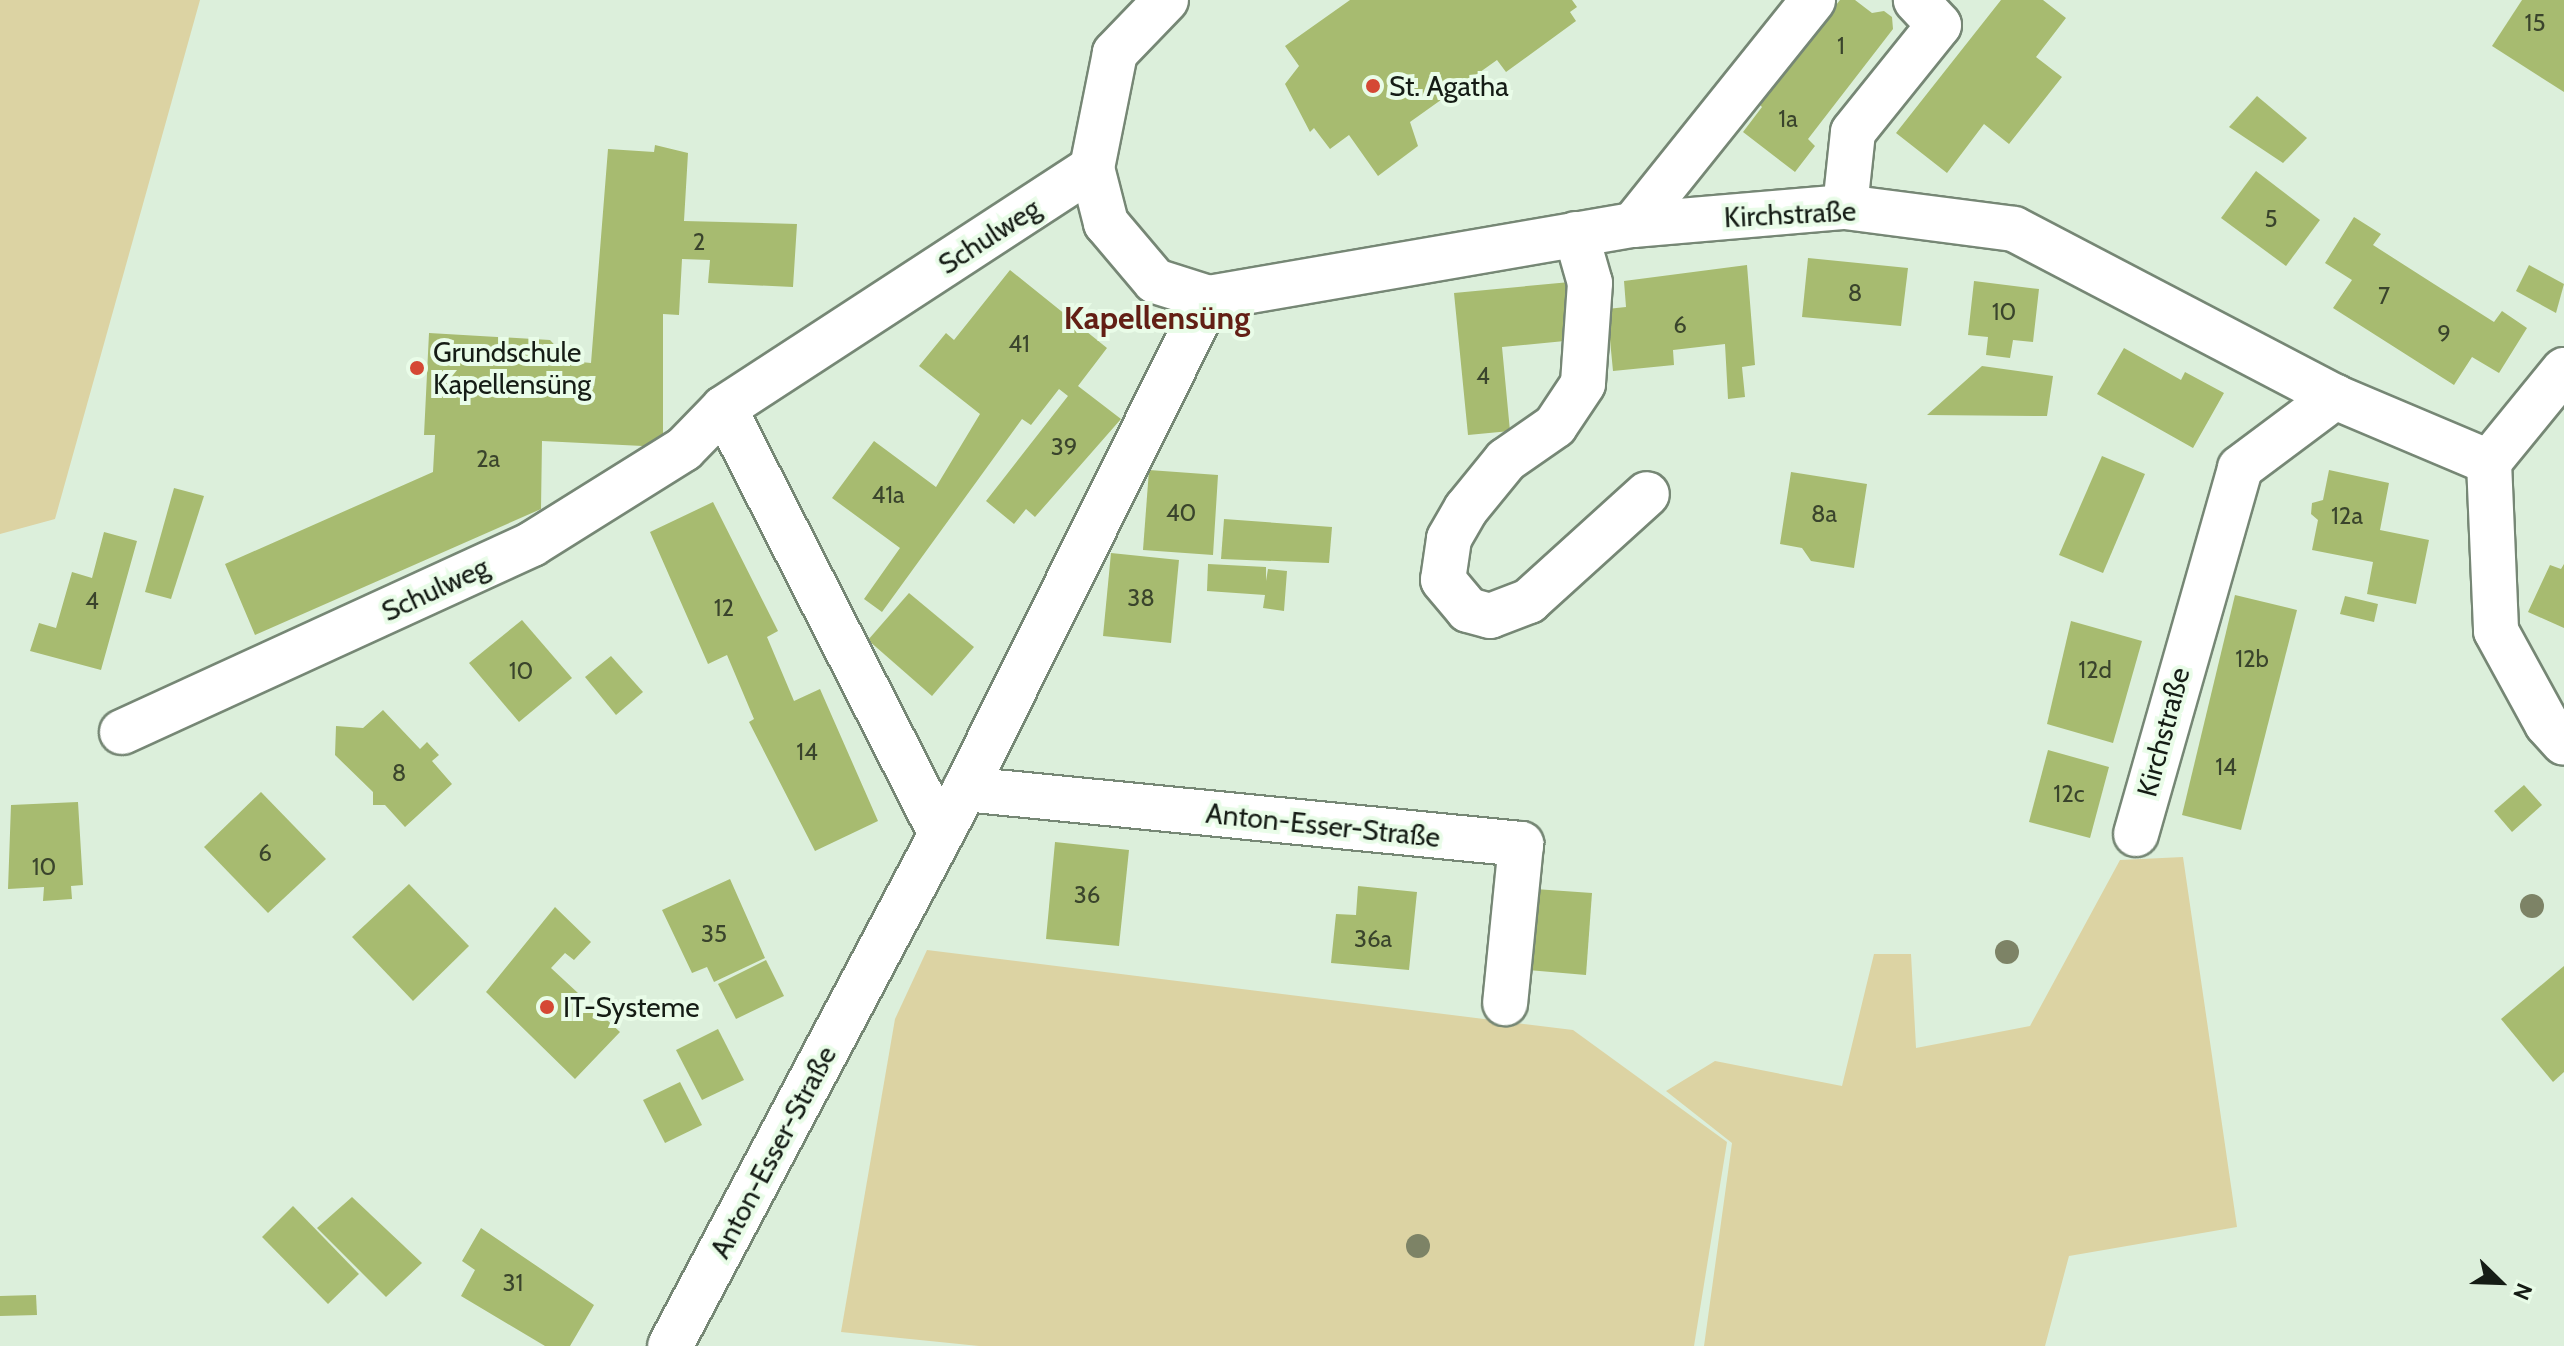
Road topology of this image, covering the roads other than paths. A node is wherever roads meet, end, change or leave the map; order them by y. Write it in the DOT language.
graph roads {
  1 [pos="1166,0"];
  2 [pos="1813,0"];
  3 [pos="1916,0"];
  4 [pos="1092,168"];
  5 [pos="1845,207"];
  6 [pos="1633,225"];
  7 [pos="1576,234"];
  8 [pos="1209,298"];
  9 [pos="2564,370"];
  10 [pos="2335,397"];
  11 [pos="724,408"];
  12 [pos="2489,462"];
  13 [pos="1647,494"];
  14 [pos="122,732"];
  15 [pos="2564,743"];
  16 [pos="965,789"];
  17 [pos="941,833"];
  18 [pos="2136,834"];
  19 [pos="1505,1003"];
  20 [pos="670,1346"];
  1 -- 4 [label="street"];
  2 -- 6 [label="street"];
  3 -- 5 [label="street"];
  4 -- 8 [label="street"];
  4 -- 11 [label="street, Schulweg"];
  5 -- 6 [label="street, Kirchstraße"];
  5 -- 10 [label="street, Kirchstraße"];
  6 -- 7 [label="street, Kirchstraße"];
  7 -- 8 [label="street, Kirchstraße"];
  7 -- 13 [label="street"];
  8 -- 16 [label="street, Anton-Esser-Straße"];
  9 -- 12 [label="street"];
  10 -- 12 [label="street, Kirchstraße"];
  10 -- 18 [label="street, Kirchstraße"];
  11 -- 14 [label="street, Schulweg"];
  11 -- 17 [label="street"];
  12 -- 15 [label="street"];
  16 -- 17 [label="street, Anton-Esser-Straße"];
  16 -- 19 [label="street, Anton-Esser-Straße"];
  17 -- 20 [label="street, Anton-Esser-Straße"];
}
